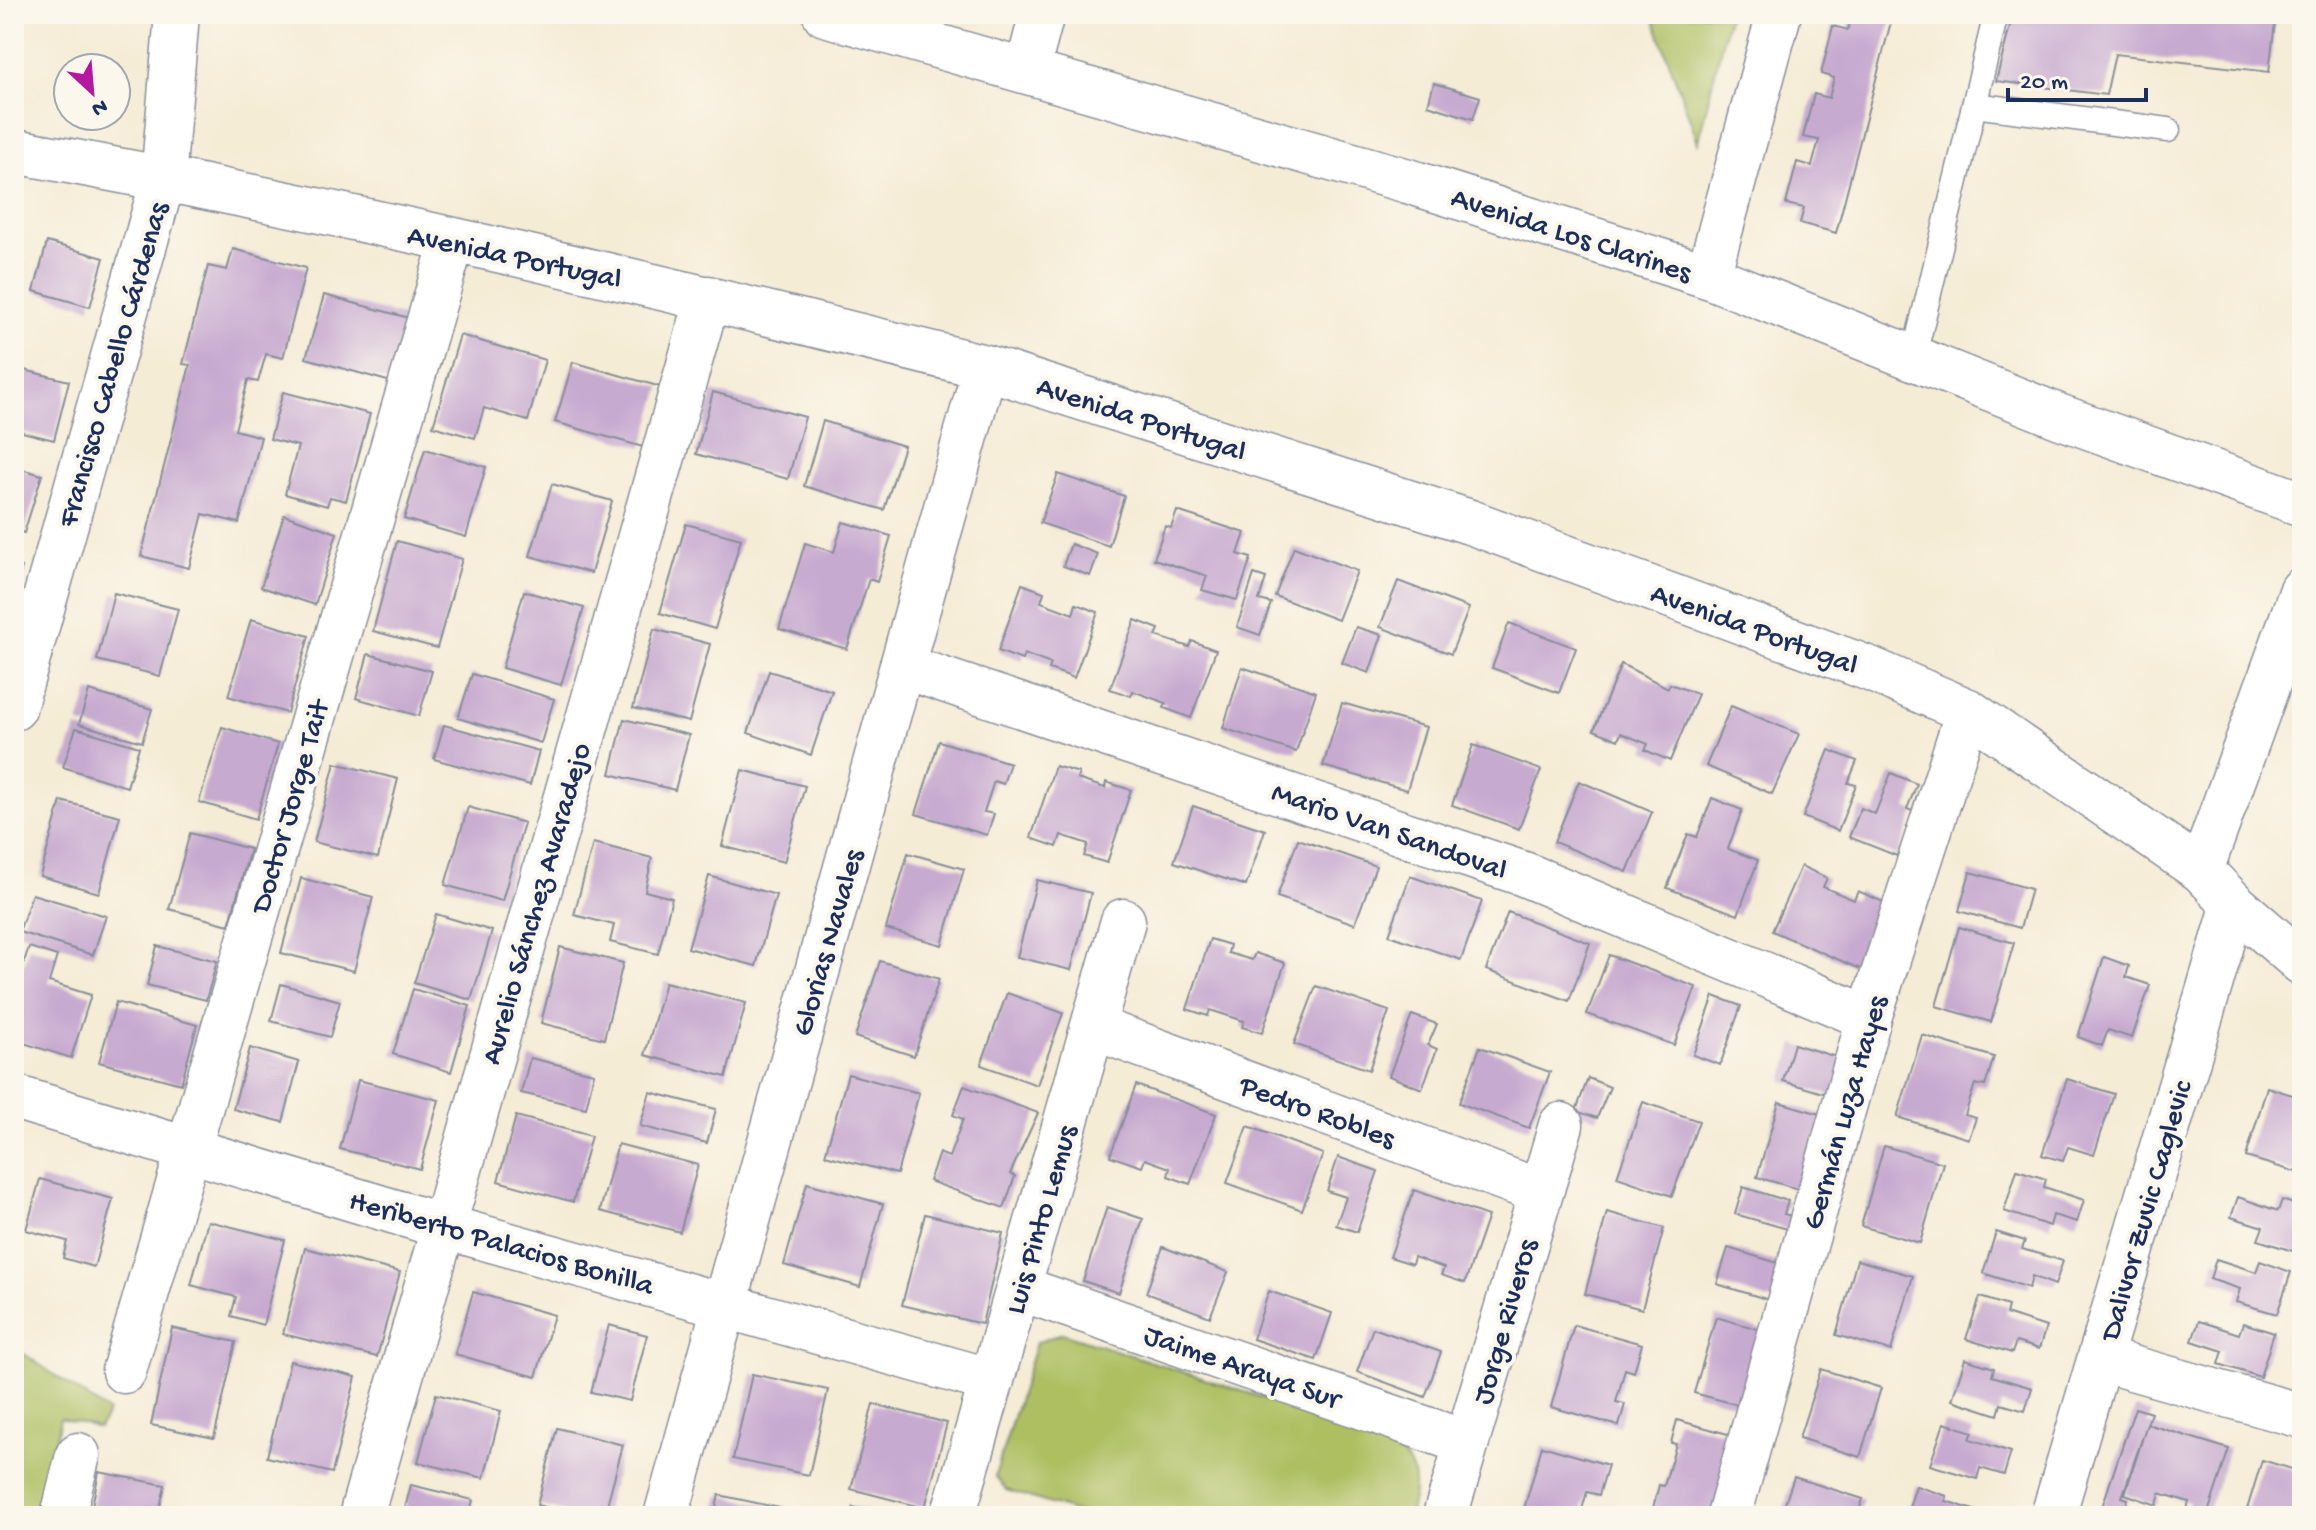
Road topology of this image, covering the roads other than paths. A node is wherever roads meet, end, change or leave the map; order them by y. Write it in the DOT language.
graph roads {
  1 [pos="177,14"];
  2 [pos="825,14"];
  3 [pos="1042,14"];
  4 [pos="1779,14"];
  5 [pos="1996,14"];
  6 [pos="1027,71"];
  7 [pos="1974,105"];
  8 [pos="2168,130"];
  9 [pos="14,151"];
  10 [pos="163,180"];
  11 [pos="452,242"];
  12 [pos="1708,276"];
  13 [pos="708,298"];
  14 [pos="1913,360"];
  15 [pos="985,367"];
  16 [pos="2301,494"];
  17 [pos="2302,590"];
  18 [pos="902,666"];
  19 [pos="14,708"];
  20 [pos="1968,711"];
  21 [pos="2201,870"];
  22 [pos="2234,904"];
  23 [pos="1123,921"];
  24 [pos="2302,963"];
  25 [pos="1869,1018"];
  26 [pos="1095,1028"];
  27 [pos="14,1097"];
  28 [pos="1561,1125"];
  29 [pos="189,1149"];
  30 [pos="1541,1192"];
  31 [pos="442,1226"];
  32 [pos="1019,1288"];
  33 [pos="725,1304"];
  34 [pos="2100,1359"];
  35 [pos="124,1371"];
  36 [pos="992,1381"];
  37 [pos="2302,1416"];
  38 [pos="1467,1443"];
  39 [pos="78,1455"];
  40 [pos="363,1509"];
  41 [pos="63,1516"];
  42 [pos="666,1516"];
  43 [pos="953,1516"];
  44 [pos="1445,1516"];
  45 [pos="1729,1516"];
  46 [pos="2053,1516"];
  1 -- 10 [label="street, Francisco Cabello Cárdenas"];
  2 -- 6 [label="street, Avenida Los Clarines"];
  3 -- 6 [label="street"];
  4 -- 12 [label="street"];
  5 -- 7 [label="lane"];
  6 -- 12 [label="street, Avenida Los Clarines"];
  7 -- 8 [label="lane"];
  7 -- 14 [label="lane"];
  9 -- 10 [label="street, Avenida Portugal"];
  10 -- 11 [label="street, Avenida Portugal"];
  10 -- 19 [label="street, Francisco Cabello Cárdenas"];
  11 -- 13 [label="street, Avenida Portugal"];
  11 -- 29 [label="street, Doctor Jorge Tait"];
  12 -- 14 [label="street, Avenida Los Clarines"];
  13 -- 15 [label="street, Avenida Portugal"];
  13 -- 31 [label="street, Aurelio Sánchez Avaradejo"];
  14 -- 16 [label="street, Avenida Los Clarines"];
  15 -- 18 [label="street, Glorias Navales"];
  15 -- 20 [label="street, Avenida Portugal"];
  17 -- 21 [label="street"];
  18 -- 25 [label="street, Mario Van Sandoval"];
  18 -- 33 [label="street, Glorias Navales"];
  20 -- 21 [label="street, Avenida Portugal"];
  20 -- 25 [label="street, Germán Luza Hayes"];
  21 -- 22 [label="street, Avenida Portugal"];
  22 -- 24 [label="street, Avenida Portugal"];
  22 -- 34 [label="street, Dalivor Zuvic Caglevic"];
  23 -- 26 [label="street, Luis Pinto Lemus"];
  25 -- 45 [label="street, Germán Luza Hayes"];
  26 -- 30 [label="street, Pedro Robles"];
  26 -- 32 [label="street, Luis Pinto Lemus"];
  27 -- 29 [label="street, Heriberto Palacios Bonilla"];
  28 -- 30 [label="street, Jorge Riveros"];
  29 -- 31 [label="street, Heriberto Palacios Bonilla"];
  29 -- 35 [label="street, Doctor Jorge Tait"];
  30 -- 38 [label="street, Jorge Riveros"];
  31 -- 33 [label="street, Heriberto Palacios Bonilla"];
  31 -- 40 [label="street, Aurelio Sánchez Avaradejo"];
  32 -- 36 [label="street, Luis Pinto Lemus"];
  32 -- 38 [label="street, Jaime Araya Sur"];
  33 -- 36 [label="street, Heriberto Palacios Bonilla"];
  33 -- 42 [label="street, Glorias Navales"];
  34 -- 37 [label="street"];
  34 -- 46 [label="street, Dalivor Zuvic Caglevic"];
  36 -- 43 [label="street, Luis Pinto Lemus"];
  38 -- 44 [label="street, Jorge Riveros"];
  39 -- 41 [label="street"];
}
